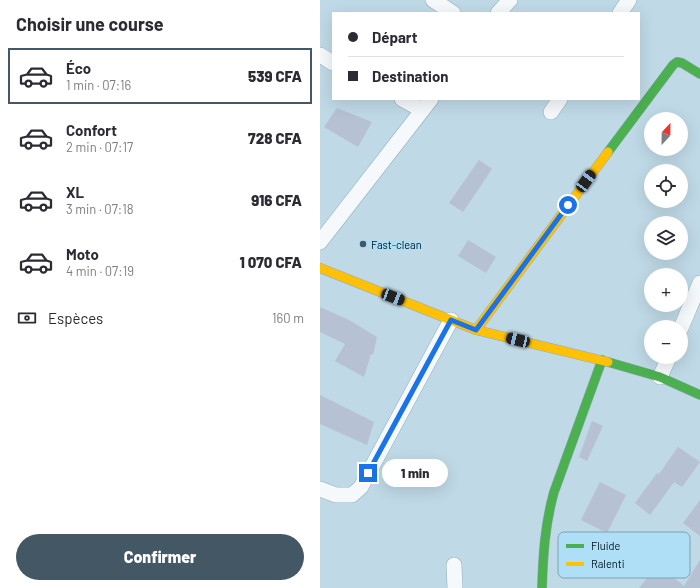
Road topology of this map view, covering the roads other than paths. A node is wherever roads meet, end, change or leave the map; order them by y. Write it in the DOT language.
graph roads {
  1 [pos="433,0"];
  2 [pos="510,0"];
  3 [pos="629,0"];
  4 [pos="451,12"];
  5 [pos="499,12"];
  6 [pos="621,12"];
  7 [pos="320,55"];
  8 [pos="332,62"];
  9 [pos="700,74"];
  10 [pos="407,100"];
  11 [pos="559,100"];
  12 [pos="426,104"];
  13 [pos="550,112"];
  14 [pos="320,242"];
  15 [pos="320,268"];
  16 [pos="700,283"];
  17 [pos="451,320"];
  18 [pos="684,320"];
  19 [pos="476,330"];
  20 [pos="602,360"];
  21 [pos="666,364"];
  22 [pos="660,377"];
  23 [pos="700,395"];
  24 [pos="320,489"];
  25 [pos="454,565"];
  26 [pos="455,588"];
  27 [pos="542,588"];
  1 -- 4 [label="street"];
  2 -- 5 [label="street"];
  3 -- 6 [label="street"];
  7 -- 8 [label="street"];
  9 -- 19 [label="street"];
  10 -- 12 [label="street"];
  11 -- 13 [label="street"];
  12 -- 14 [label="street"];
  15 -- 17 [label="street"];
  16 -- 18 [label="street"];
  17 -- 19 [label="street"];
  17 -- 24 [label="street"];
  19 -- 20 [label="street"];
  20 -- 22 [label="street"];
  20 -- 27 [label="street"];
  21 -- 22 [label="street"];
  22 -- 23 [label="street"];
  25 -- 26 [label="street"];
}
